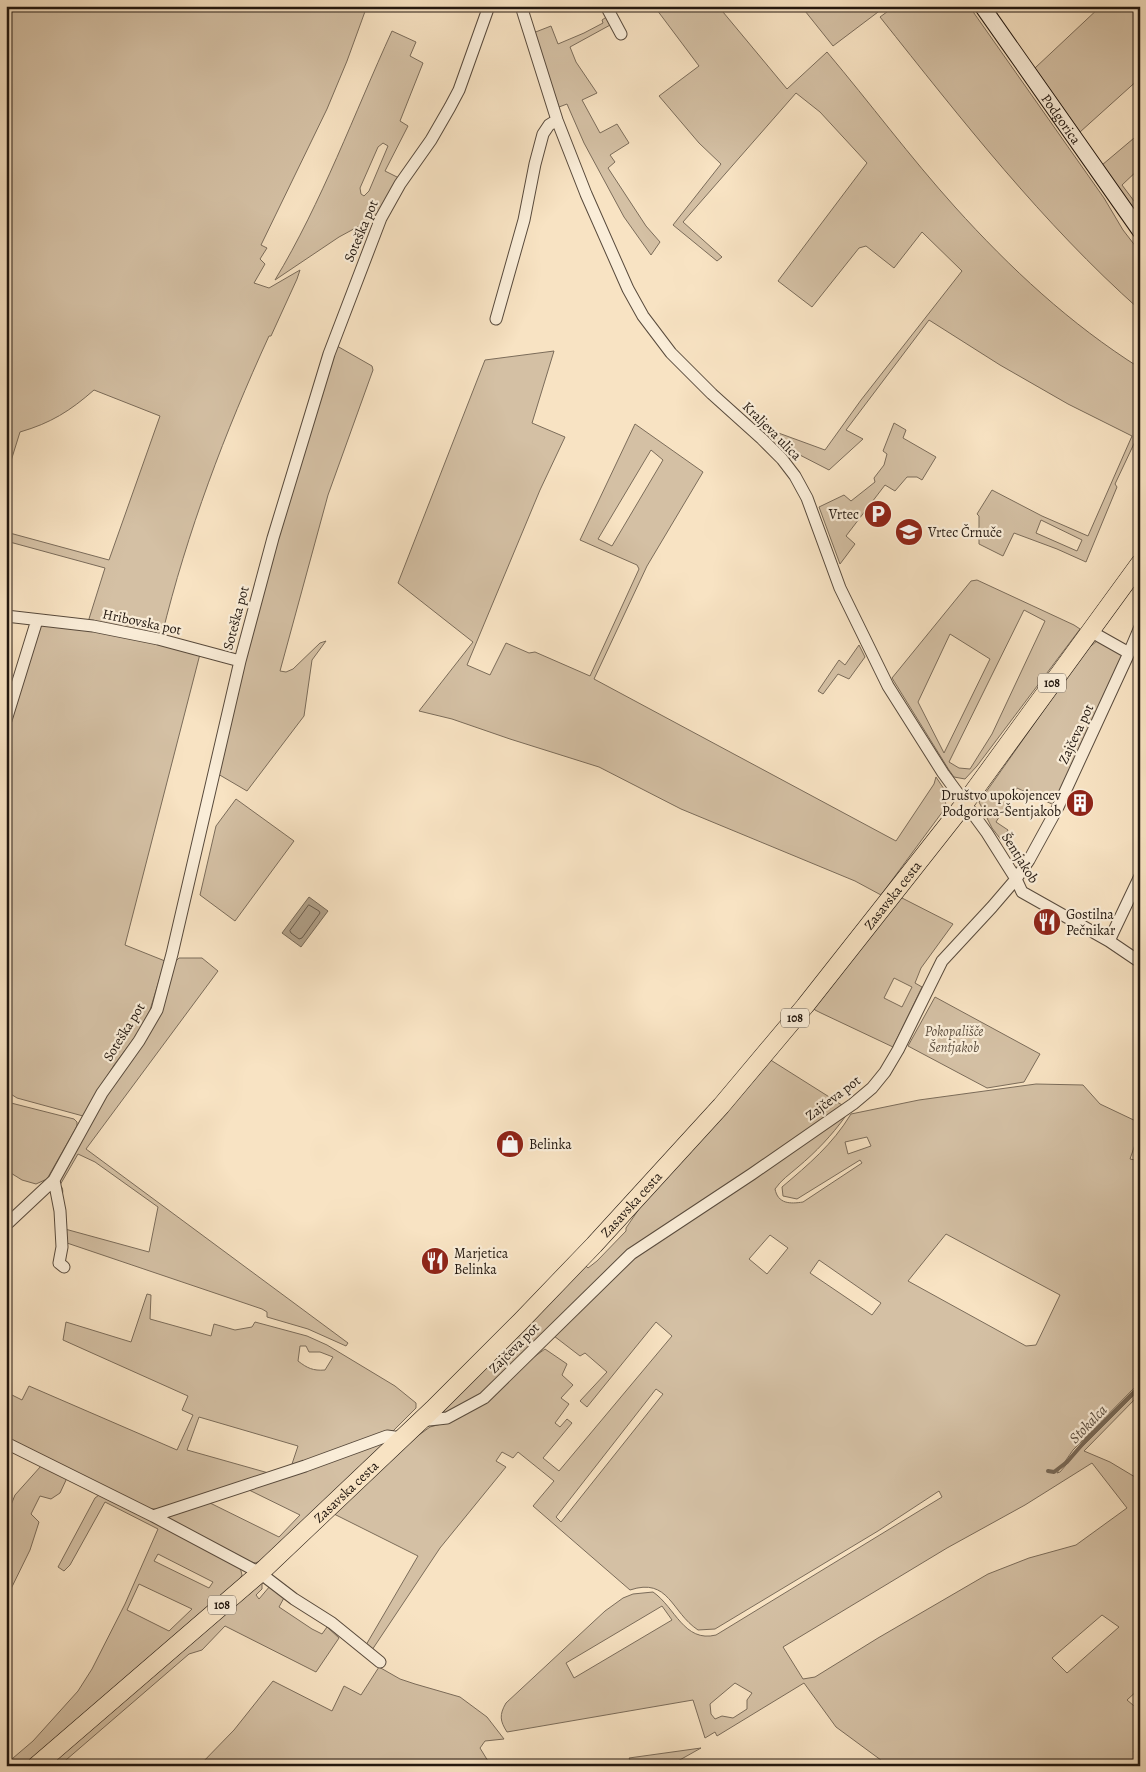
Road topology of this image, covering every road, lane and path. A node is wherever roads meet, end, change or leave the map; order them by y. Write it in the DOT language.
graph roads {
  1 [pos="489,6"];
  2 [pos="521,6"];
  3 [pos="606,6"];
  4 [pos="982,6"];
  5 [pos="621,34"];
  6 [pos="557,120"];
  7 [pos="1140,231"];
  8 [pos="496,319"];
  9 [pos="1140,563"];
  10 [pos="6,616"];
  11 [pos="37,620"];
  12 [pos="1140,627"];
  13 [pos="1090,631"];
  14 [pos="1129,653"];
  15 [pos="240,661"];
  16 [pos="6,720"];
  17 [pos="965,803"];
  18 [pos="1140,876"];
  19 [pos="1016,879"];
  20 [pos="1109,941"];
  21 [pos="1140,962"];
  22 [pos="54,1180"];
  23 [pos="6,1225"];
  24 [pos="64,1267"];
  25 [pos="420,1421"];
  26 [pos="402,1438"];
  27 [pos="6,1442"];
  28 [pos="153,1516"];
  29 [pos="260,1573"];
  30 [pos="380,1662"];
  31 [pos="36,1766"];
  1 -- 15 [label="street, Soteška pot"];
  2 -- 6 [label="street, Kraljeva ulica"];
  3 -- 5 [label="street"];
  4 -- 7 [label="main road, Podgorica"];
  6 -- 8 [label="street"];
  6 -- 17 [label="street, Kraljeva ulica"];
  9 -- 13 [label="main road, Zasavska cesta / 108"];
  10 -- 11 [label="street, Hribovska pot"];
  11 -- 15 [label="street, Hribovska pot"];
  11 -- 16 [label="street"];
  12 -- 14 [label="street, Zajčeva pot"];
  13 -- 14 [label="street"];
  13 -- 17 [label="main road, Zasavska cesta / 108"];
  14 -- 19 [label="street, Zajčeva pot"];
  15 -- 22 [label="street, Soteška pot"];
  17 -- 19 [label="street, Šentjakob"];
  17 -- 25 [label="main road, Zasavska cesta / 108"];
  18 -- 20 [label="street"];
  19 -- 20 [label="street, Šentjakob"];
  19 -- 25 [label="street, Zajčeva pot"];
  20 -- 21 [label="street, Šentjakob"];
  22 -- 23 [label="street, Soteška pot"];
  22 -- 24 [label="street"];
  25 -- 26 [label="main road, Zasavska cesta / 108"];
  26 -- 28 [label="street"];
  26 -- 29 [label="main road, Zasavska cesta / 108"];
  27 -- 28 [label="street"];
  28 -- 29 [label="street"];
  29 -- 30 [label="street"];
  29 -- 31 [label="main road, Zasavska cesta / 108"];
}
